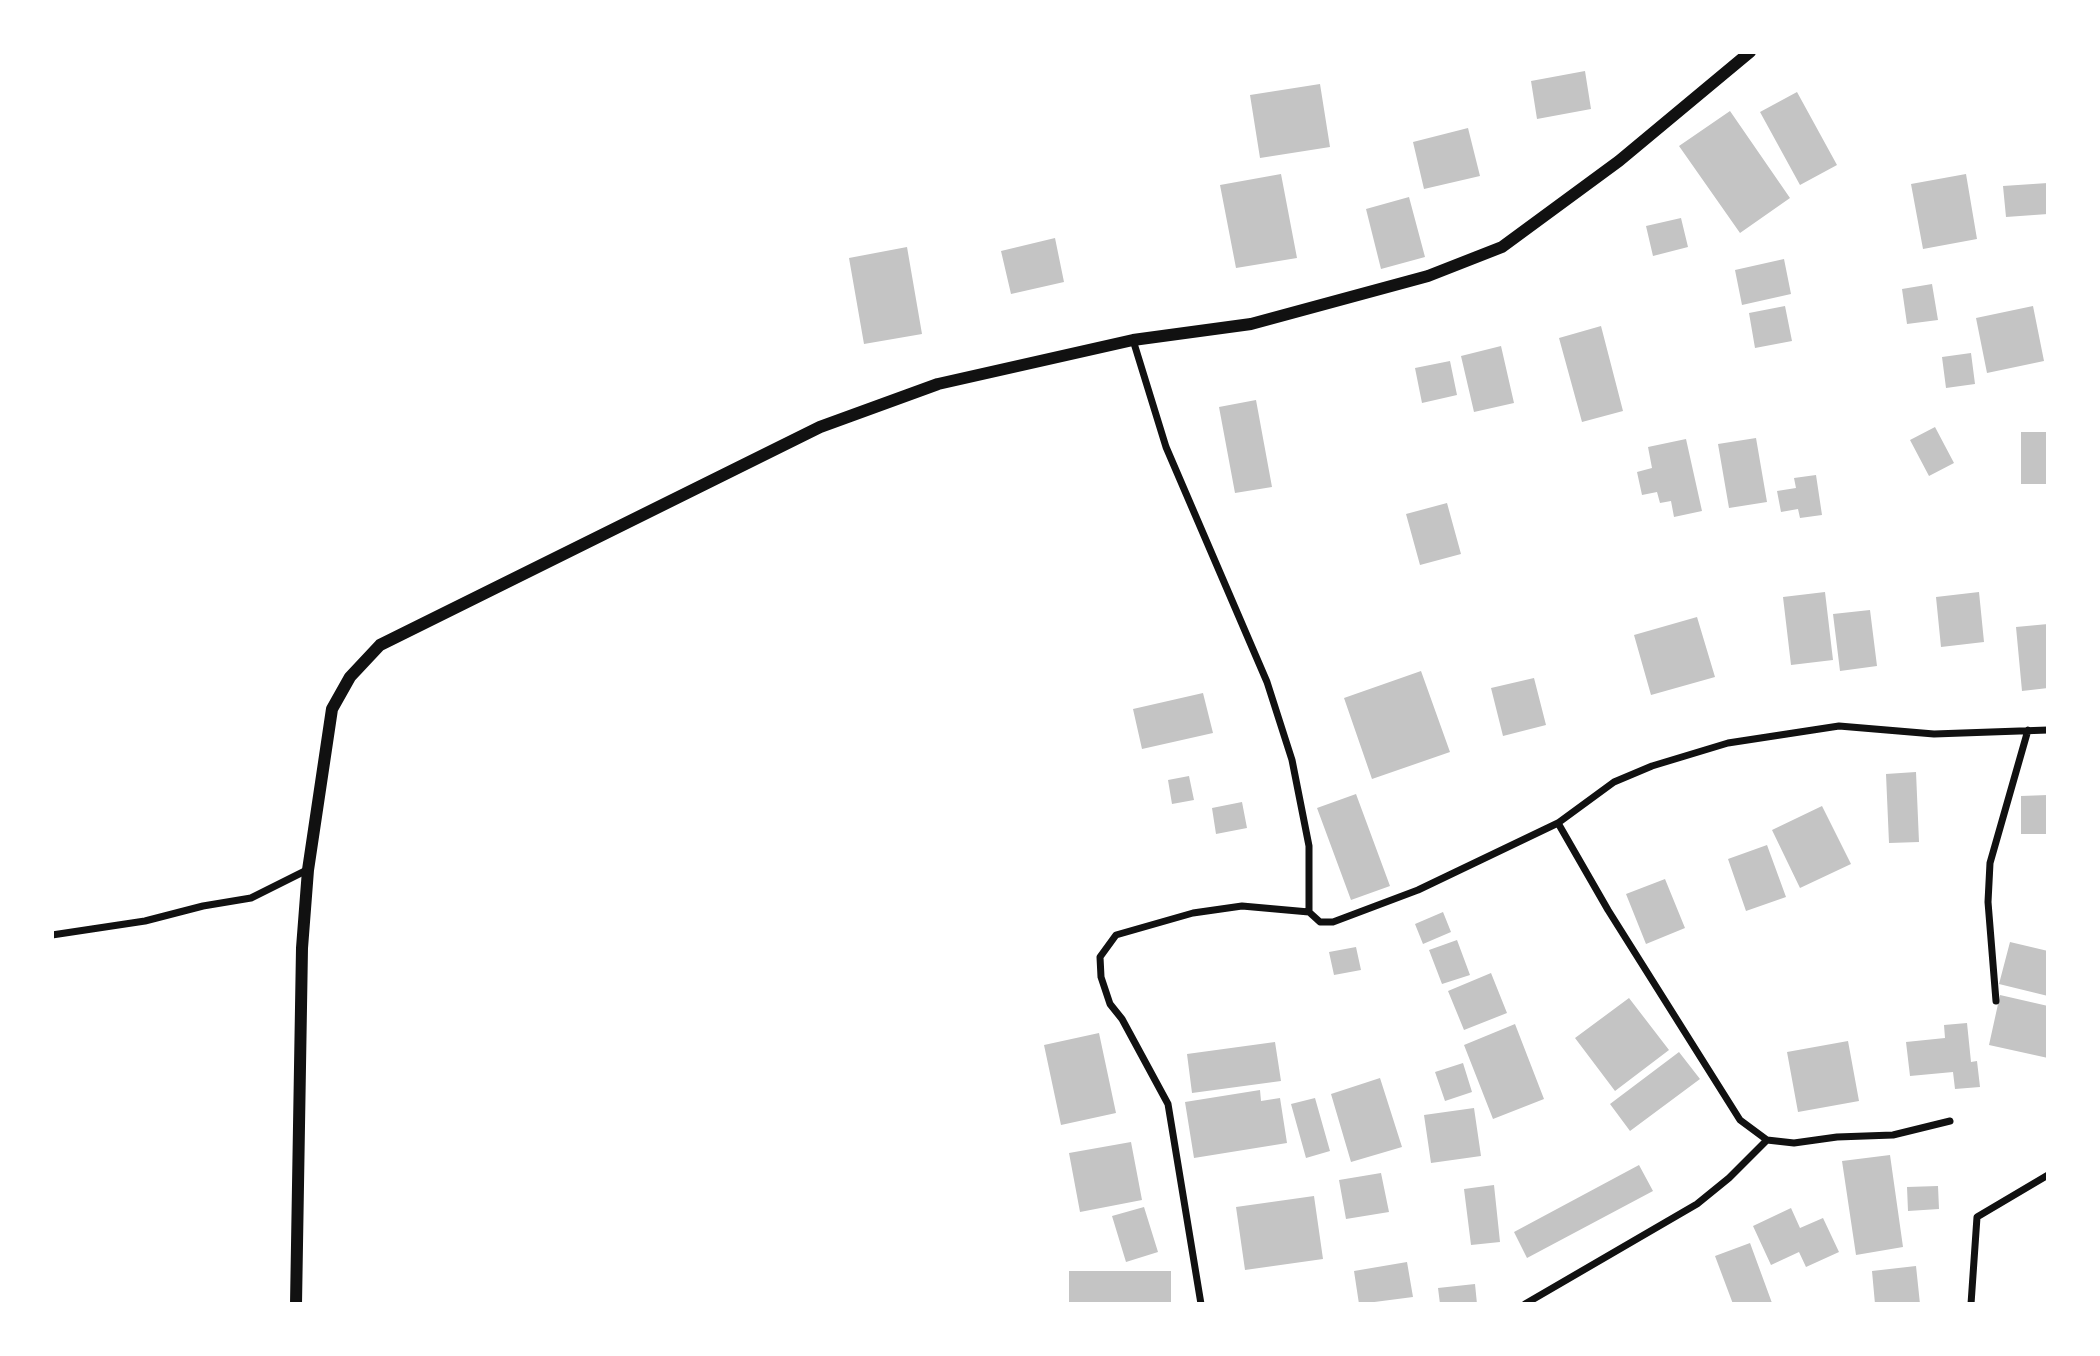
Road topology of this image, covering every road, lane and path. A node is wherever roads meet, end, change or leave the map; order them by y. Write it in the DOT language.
graph roads {
  1 [pos="1750,52"];
  2 [pos="1133,340"];
  3 [pos="2028,730"];
  4 [pos="2048,730"];
  5 [pos="1558,823"];
  6 [pos="308,870"];
  7 [pos="1309,912"];
  8 [pos="52,935"];
  9 [pos="1996,1001"];
  10 [pos="1950,1121"];
  11 [pos="1767,1140"];
  12 [pos="2048,1175"];
  13 [pos="296,1304"];
  14 [pos="1201,1304"];
  15 [pos="1525,1304"];
  16 [pos="1971,1304"];
  1 -- 2 [label="street"];
  2 -- 6 [label="street"];
  2 -- 7 [label="street"];
  3 -- 4 [label="street"];
  3 -- 5 [label="street"];
  3 -- 9 [label="street"];
  5 -- 7 [label="street"];
  5 -- 11 [label="street"];
  6 -- 8 [label="street"];
  6 -- 13 [label="street"];
  7 -- 14 [label="street"];
  10 -- 11 [label="street"];
  11 -- 15 [label="street"];
  12 -- 16 [label="street"];
}
